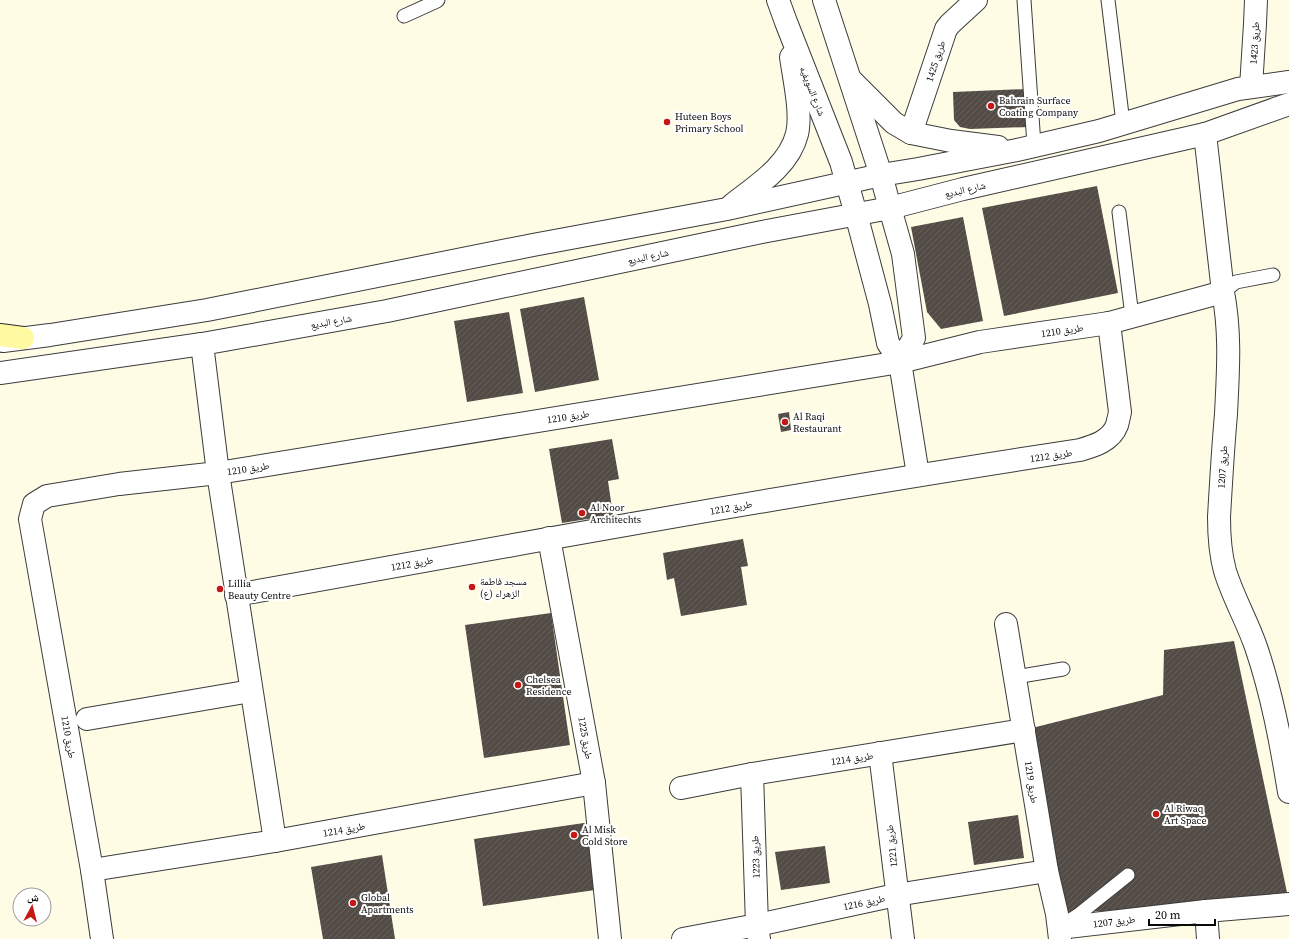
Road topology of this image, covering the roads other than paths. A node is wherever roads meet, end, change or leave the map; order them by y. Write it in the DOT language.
graph roads {
  1 [pos="438,0"];
  2 [pos="778,0"];
  3 [pos="824,0"];
  4 [pos="976,0"];
  5 [pos="1024,0"];
  6 [pos="1108,0"];
  7 [pos="1256,0"];
  8 [pos="404,16"];
  9 [pos="786,22"];
  10 [pos="850,79"];
  11 [pos="1289,82"];
  12 [pos="1252,86"];
  13 [pos="1289,104"];
  14 [pos="1123,123"];
  15 [pos="911,133"];
  16 [pos="1205,134"];
  17 [pos="1026,147"];
  18 [pos="881,175"];
  19 [pos="847,182"];
  20 [pos="890,208"];
  21 [pos="727,209"];
  22 [pos="1120,212"];
  23 [pos="856,214"];
  24 [pos="1273,275"];
  25 [pos="1223,292"];
  26 [pos="1132,316"];
  27 [pos="1109,323"];
  28 [pos="0,335"];
  29 [pos="24,338"];
  30 [pos="0,341"];
  31 [pos="202,344"];
  32 [pos="900,362"];
  33 [pos="0,373"];
  34 [pos="218,473"];
  35 [pos="918,475"];
  36 [pos="549,538"];
  37 [pos="236,595"];
  38 [pos="1006,624"];
  39 [pos="1063,669"];
  40 [pos="1015,677"];
  41 [pos="251,691"];
  42 [pos="1282,716"];
  43 [pos="87,719"];
  44 [pos="1024,730"];
  45 [pos="880,753"];
  46 [pos="752,774"];
  47 [pos="594,784"];
  48 [pos="681,788"];
  49 [pos="1289,792"];
  50 [pos="275,841"];
  51 [pos="92,870"];
  52 [pos="1047,871"];
  53 [pos="1128,875"];
  54 [pos="896,895"];
  55 [pos="1289,904"];
  56 [pos="1206,910"];
  57 [pos="758,932"];
  58 [pos="1060,933"];
  59 [pos="102,939"];
  60 [pos="610,939"];
  61 [pos="683,939"];
  62 [pos="903,939"];
  63 [pos="1208,939"];
  1 -- 8 [label="lane"];
  2 -- 9 [label="street, شارع السويفيه"];
  3 -- 10 [label="street"];
  4 -- 15 [label="street, طريق 1425"];
  5 -- 17 [label="lane"];
  6 -- 14 [label="lane"];
  7 -- 12 [label="street, طريق 1423"];
  9 -- 19 [label="street, شارع السويفيه"];
  9 -- 21 [label="street"];
  10 -- 15 [label="street"];
  10 -- 18 [label="street"];
  11 -- 12 [label="street"];
  12 -- 14 [label="street"];
  13 -- 16 [label="street, شارع البديع"];
  14 -- 17 [label="street"];
  15 -- 17 [label="street"];
  16 -- 20 [label="street, شارع البديع"];
  16 -- 25 [label="street, طريق 1207"];
  17 -- 18 [label="street"];
  18 -- 19 [label="street"];
  18 -- 20 [label="street"];
  19 -- 21 [label="street"];
  19 -- 23 [label="street"];
  20 -- 23 [label="street, شارع البديع"];
  20 -- 32 [label="street"];
  21 -- 29 [label="street"];
  22 -- 26 [label="lane"];
  23 -- 31 [label="street, شارع البديع"];
  23 -- 32 [label="street"];
  24 -- 25 [label="lane"];
  25 -- 26 [label="street, طريق 1210"];
  25 -- 42 [label="street, طريق 1207"];
  26 -- 27 [label="street, طريق 1210"];
  27 -- 32 [label="street, طريق 1210"];
  27 -- 35 [label="street, طريق 1212"];
  28 -- 29 [label="main road"];
  29 -- 30 [label="street"];
  31 -- 33 [label="street, شارع البديع"];
  31 -- 34 [label="street"];
  32 -- 34 [label="street, طريق 1210"];
  32 -- 35 [label="street"];
  34 -- 37 [label="street"];
  34 -- 51 [label="street, طريق 1210"];
  35 -- 36 [label="street, طريق 1212"];
  36 -- 37 [label="street, طريق 1212"];
  36 -- 47 [label="street, طريق 1225"];
  37 -- 41 [label="street"];
  38 -- 40 [label="street, طريق 1219"];
  39 -- 40 [label="lane"];
  40 -- 44 [label="street, طريق 1219"];
  41 -- 43 [label="street"];
  41 -- 50 [label="street"];
  42 -- 49 [label="street, طريق 1207"];
  44 -- 45 [label="street, طريق 1214"];
  44 -- 52 [label="street, طريق 1219"];
  45 -- 46 [label="street, طريق 1214"];
  45 -- 54 [label="street, طريق 1221"];
  46 -- 48 [label="street, طريق 1214"];
  46 -- 57 [label="street, طريق 1223"];
  47 -- 50 [label="street, طريق 1214"];
  47 -- 60 [label="street, طريق 1225"];
  50 -- 51 [label="street, طريق 1214"];
  51 -- 59 [label="street, طريق 1210"];
  52 -- 54 [label="street, طريق 1216"];
  52 -- 58 [label="street, طريق 1219"];
  53 -- 58 [label="lane"];
  54 -- 57 [label="street, طريق 1216"];
  54 -- 62 [label="street, طريق 1221"];
  55 -- 56 [label="street, طريق 1207"];
  56 -- 58 [label="street, طريق 1207"];
  56 -- 63 [label="street"];
  57 -- 61 [label="street, طريق 1216"];
}
